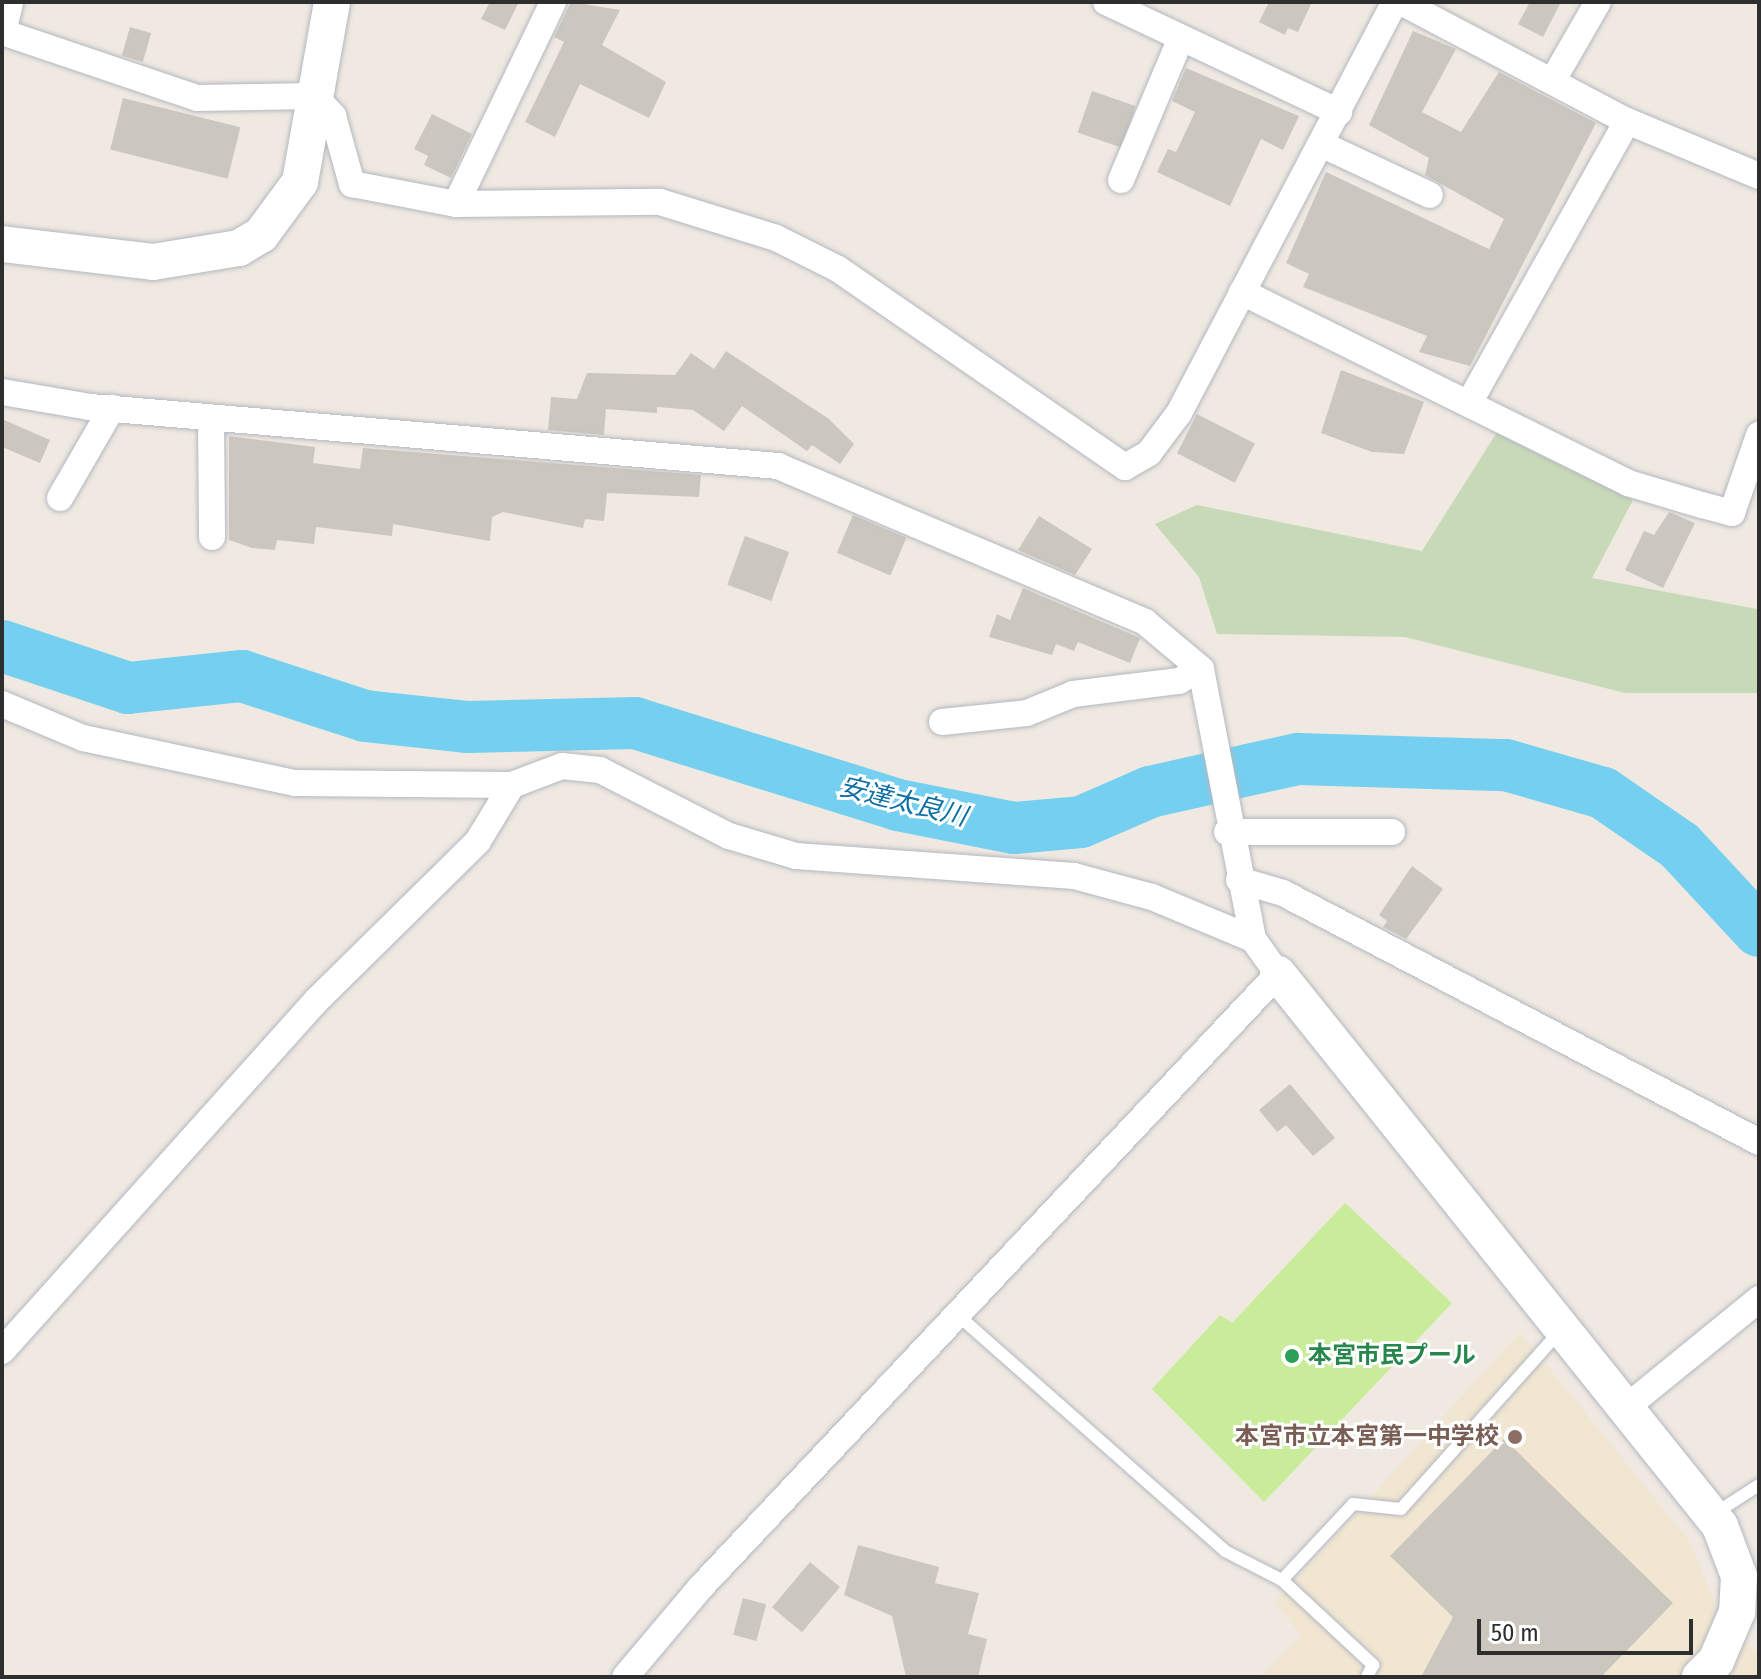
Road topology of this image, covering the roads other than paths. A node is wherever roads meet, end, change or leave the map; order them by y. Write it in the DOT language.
graph roads {
  1 [pos="10,2"];
  2 [pos="332,2"];
  3 [pos="553,2"];
  4 [pos="1106,2"];
  5 [pos="1398,2"];
  6 [pos="1598,2"];
  7 [pos="2,32"];
  8 [pos="1181,38"];
  9 [pos="1553,80"];
  10 [pos="314,96"];
  11 [pos="1339,112"];
  12 [pos="1627,121"];
  13 [pos="1321,144"];
  14 [pos="1759,176"];
  15 [pos="1121,180"];
  16 [pos="1430,195"];
  17 [pos="456,204"];
  18 [pos="2,244"];
  19 [pos="1242,292"];
  20 [pos="2,392"];
  21 [pos="1469,403"];
  22 [pos="112,408"];
  23 [pos="211,418"];
  24 [pos="1759,435"];
  25 [pos="60,498"];
  26 [pos="212,537"];
  27 [pos="1203,674"];
  28 [pos="2,704"];
  29 [pos="942,722"];
  30 [pos="512,785"];
  31 [pos="1226,829"];
  32 [pos="1392,832"];
  33 [pos="1239,880"];
  34 [pos="1253,939"];
  35 [pos="1278,974"];
  36 [pos="1759,1142"];
  37 [pos="1759,1299"];
  38 [pos="961,1318"];
  39 [pos="1563,1327"];
  40 [pos="2,1351"];
  41 [pos="1623,1410"];
  42 [pos="1759,1485"];
  43 [pos="1711,1516"];
  44 [pos="1282,1580"];
  45 [pos="1748,1619"];
  46 [pos="625,1677"];
  47 [pos="1367,1677"];
  48 [pos="1700,1677"];
  1 -- 7 [label="street"];
  2 -- 10 [label="street"];
  3 -- 17 [label="street"];
  4 -- 8 [label="street"];
  5 -- 9 [label="street"];
  5 -- 11 [label="street"];
  6 -- 9 [label="street"];
  7 -- 10 [label="street"];
  8 -- 11 [label="street"];
  8 -- 15 [label="street"];
  9 -- 12 [label="street"];
  10 -- 17 [label="street"];
  10 -- 18 [label="street"];
  11 -- 13 [label="street"];
  12 -- 14 [label="street"];
  12 -- 21 [label="street"];
  13 -- 16 [label="street"];
  13 -- 19 [label="street"];
  17 -- 19 [label="street"];
  19 -- 21 [label="street"];
  20 -- 22 [label="street"];
  21 -- 24 [label="street"];
  22 -- 23 [label="street"];
  22 -- 25 [label="street"];
  23 -- 26 [label="street"];
  23 -- 27 [label="street"];
  27 -- 29 [label="street"];
  27 -- 31 [label="street"];
  28 -- 30 [label="street"];
  30 -- 34 [label="street"];
  30 -- 40 [label="street"];
  31 -- 32 [label="street"];
  31 -- 33 [label="street"];
  33 -- 34 [label="street"];
  33 -- 36 [label="street"];
  34 -- 35 [label="street"];
  35 -- 38 [label="street"];
  35 -- 39 [label="street"];
  37 -- 41 [label="street"];
  38 -- 44 [label="lane"];
  38 -- 46 [label="street"];
  39 -- 41 [label="street"];
  39 -- 44 [label="lane"];
  41 -- 43 [label="street"];
  42 -- 43 [label="lane"];
  43 -- 45 [label="street"];
  44 -- 47 [label="lane"];
  45 -- 48 [label="street"];
}
